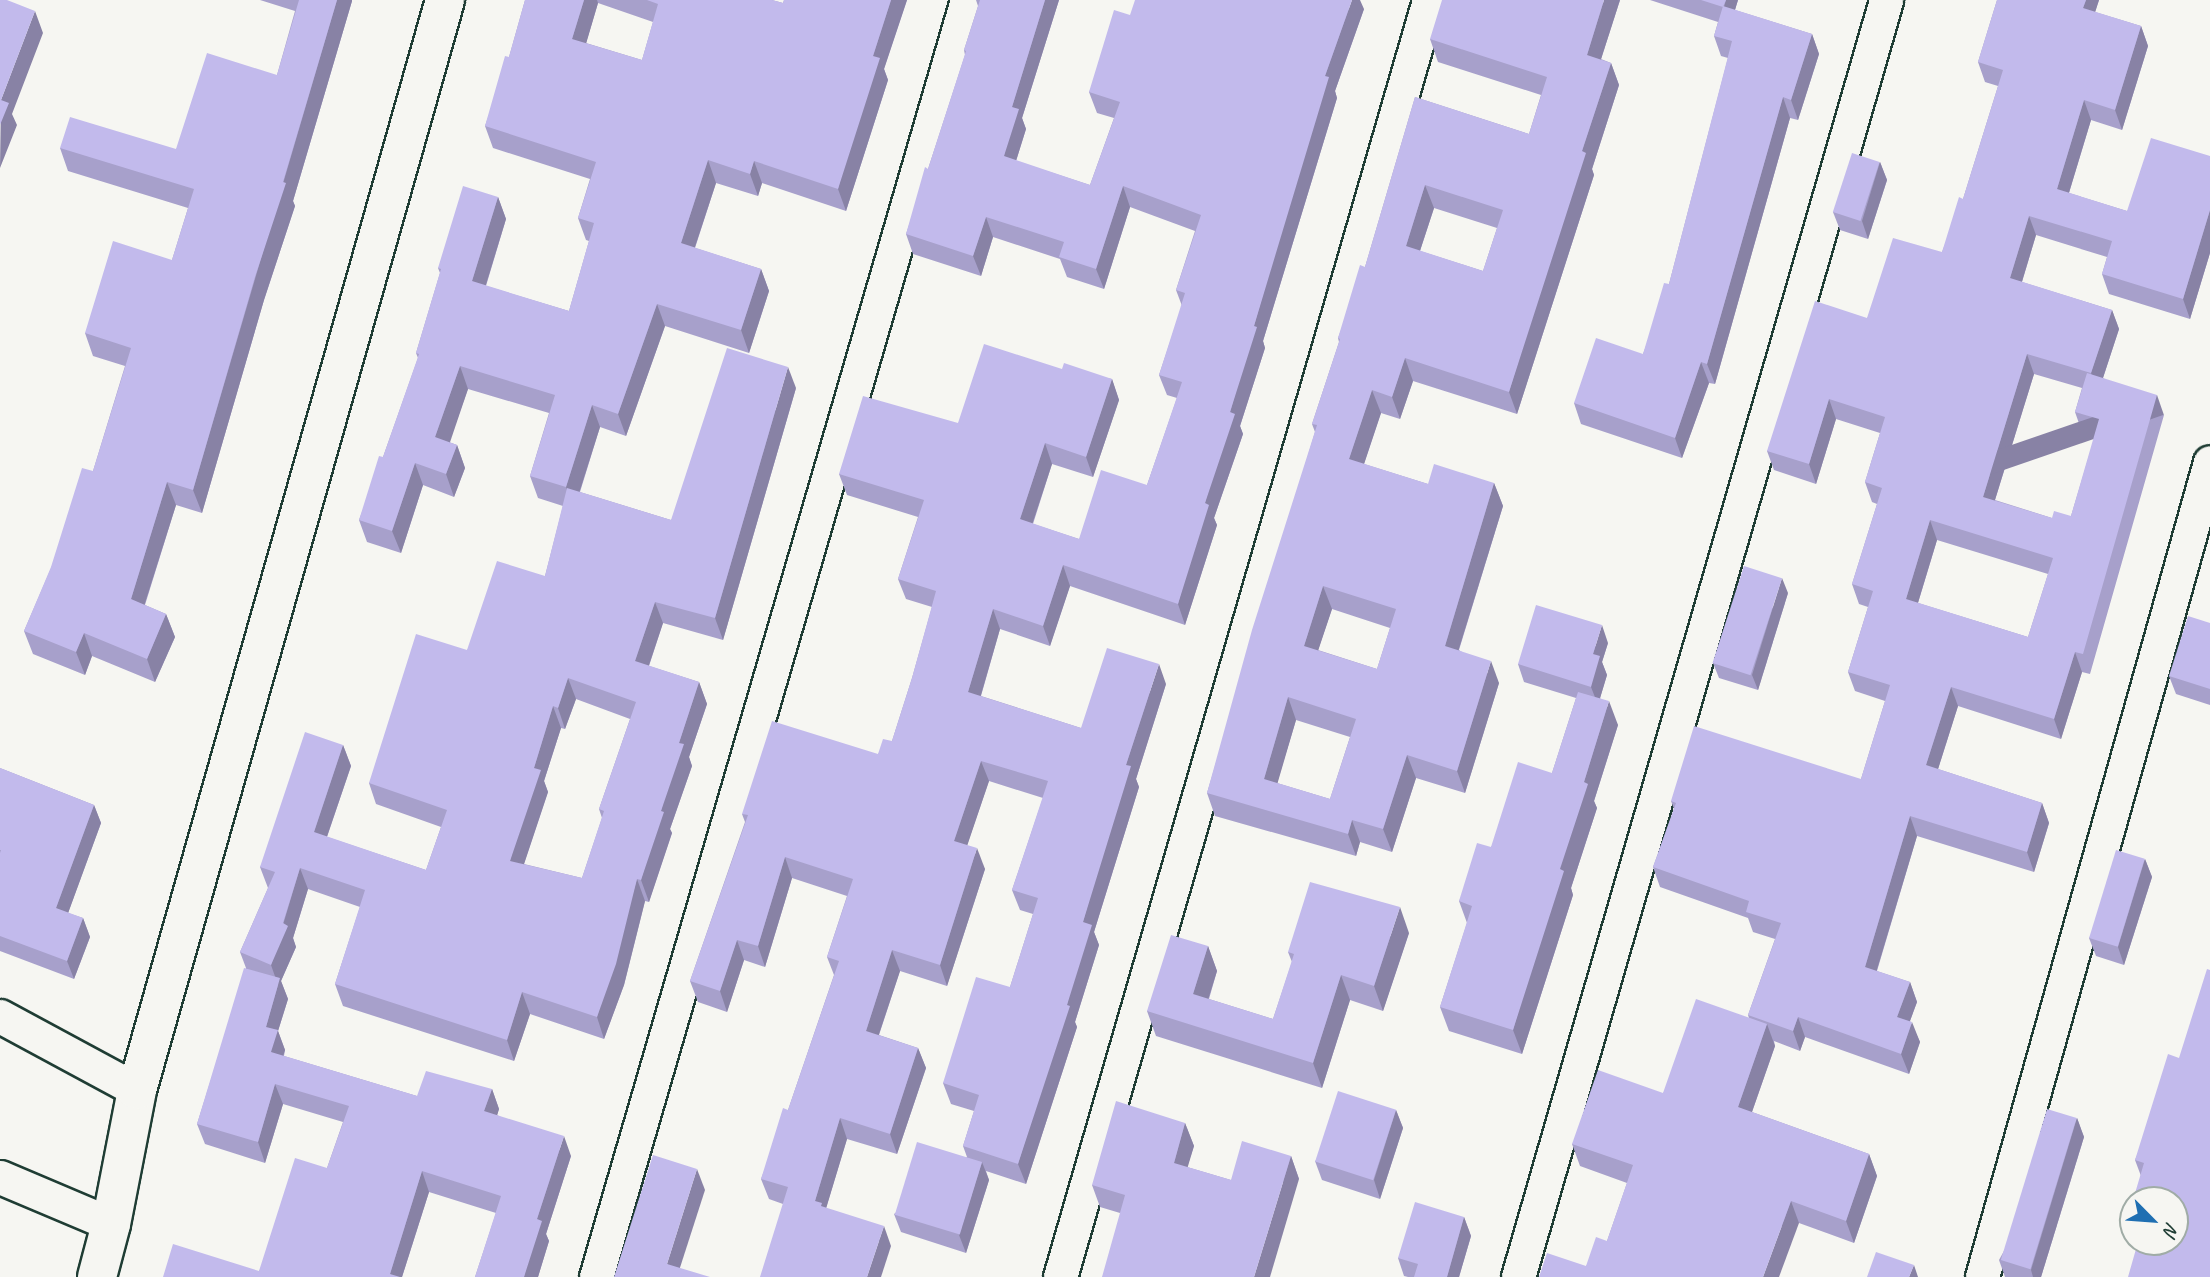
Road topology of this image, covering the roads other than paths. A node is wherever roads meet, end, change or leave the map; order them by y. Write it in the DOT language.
graph roads {
  1 [pos="445,0"];
  2 [pos="967,0"];
  3 [pos="1429,0"];
  4 [pos="1886,0"];
  5 [pos="2210,463"];
  6 [pos="0,1016"];
  7 [pos="137,1090"];
  8 [pos="0,1177"];
  9 [pos="111,1224"];
  10 [pos="97,1277"];
  11 [pos="596,1277"];
  12 [pos="1060,1277"];
  13 [pos="1518,1277"];
  14 [pos="1982,1277"];
  1 -- 7 [label="street"];
  2 -- 11 [label="street"];
  3 -- 12 [label="street"];
  4 -- 13 [label="street"];
  5 -- 14 [label="street"];
  6 -- 7 [label="street"];
  7 -- 9 [label="street"];
  8 -- 9 [label="street"];
  9 -- 10 [label="street"];
}
